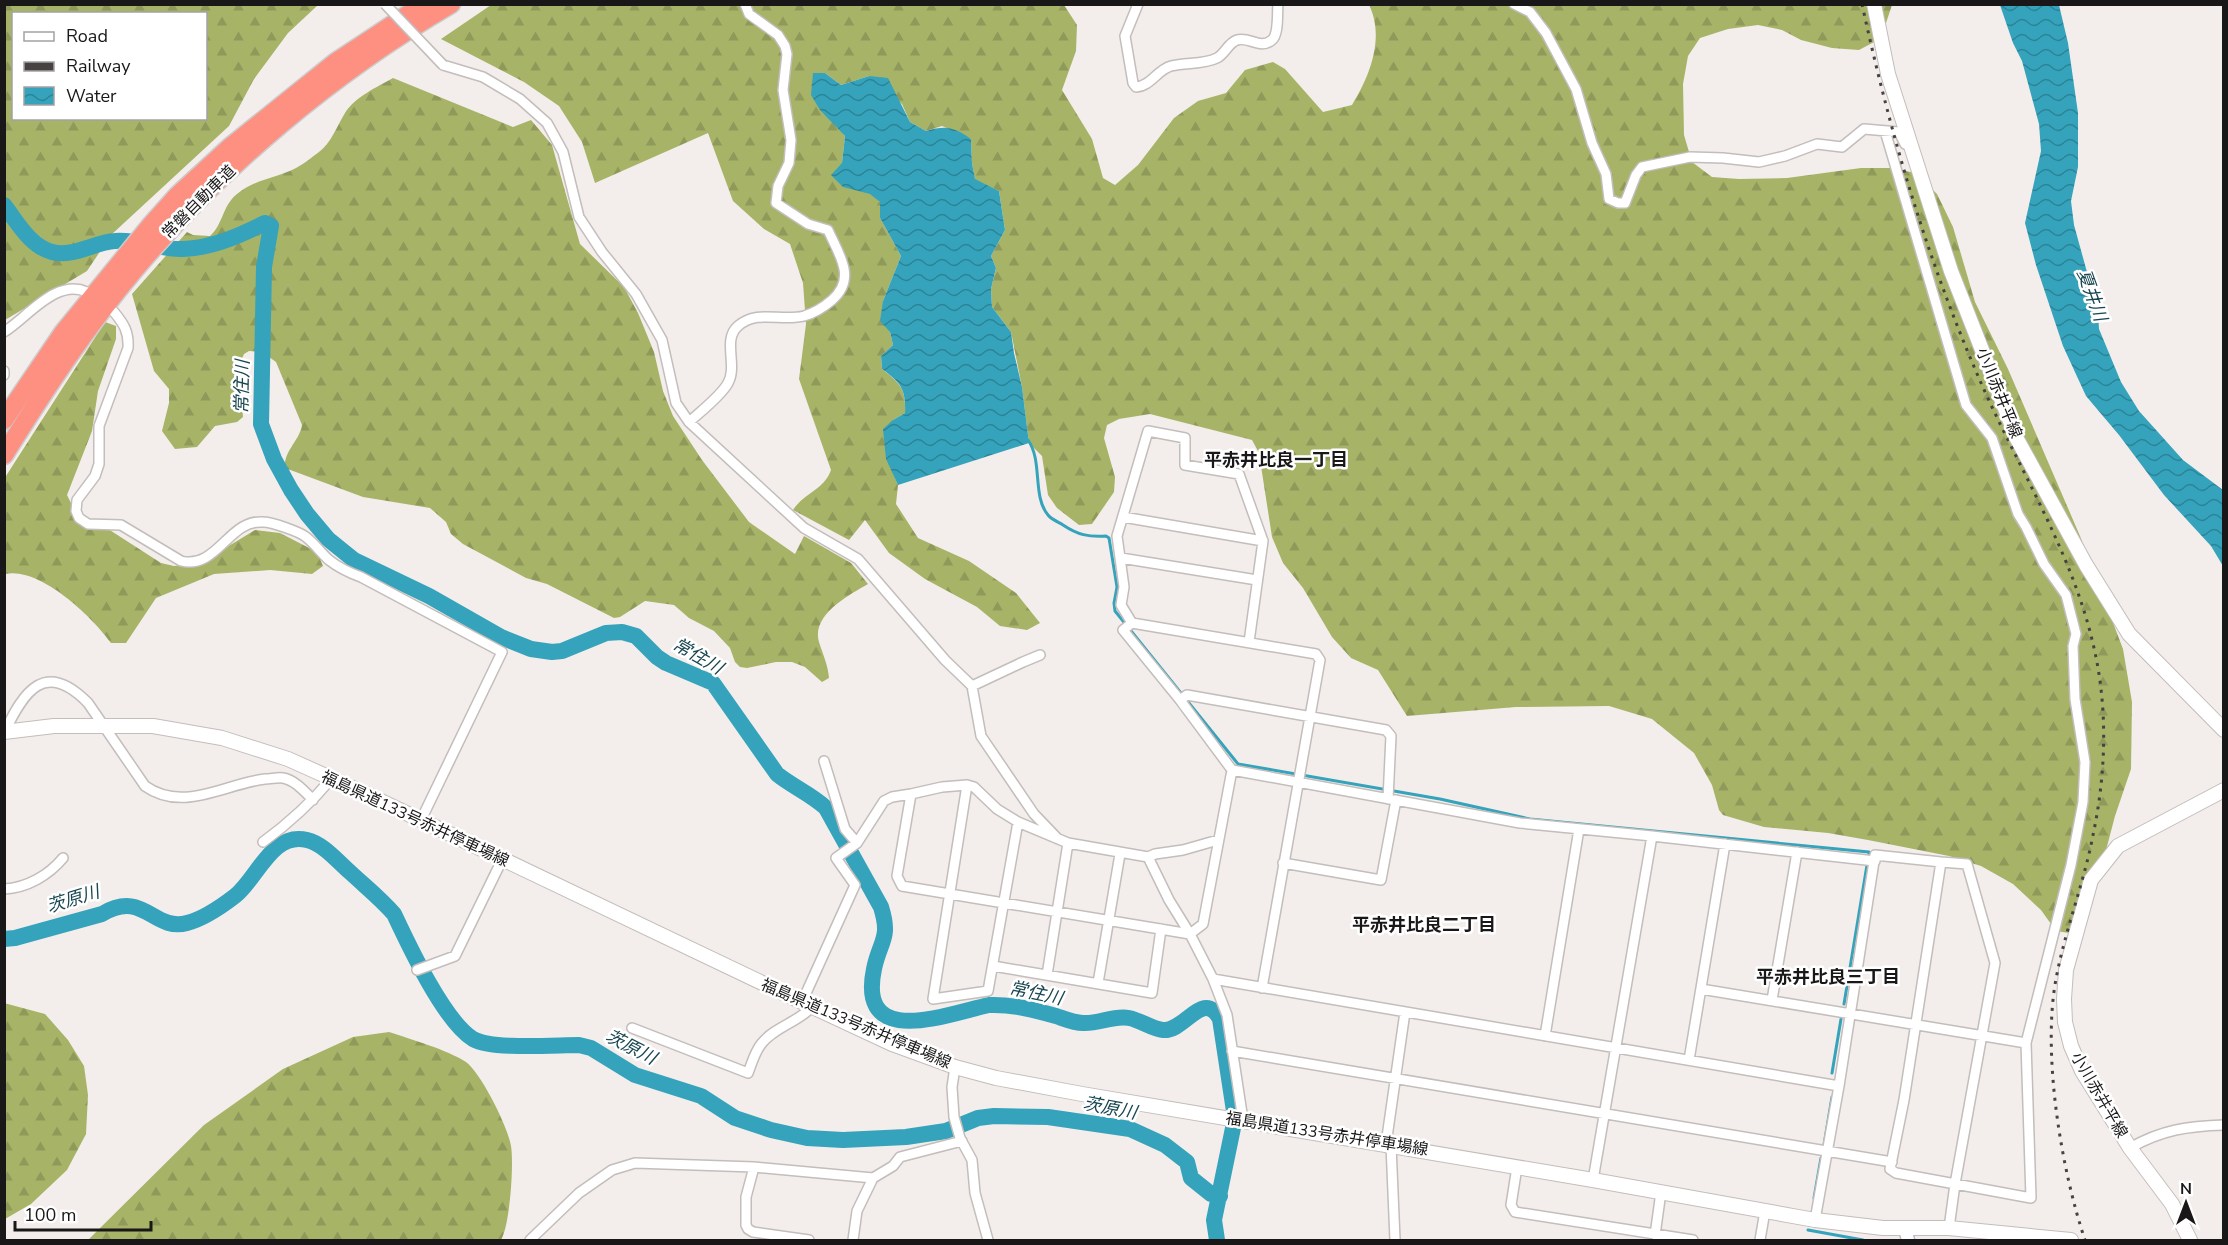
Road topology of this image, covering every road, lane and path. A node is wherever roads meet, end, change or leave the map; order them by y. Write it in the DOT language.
graph roads {
  1 [pos="385,4"];
  2 [pos="424,4"];
  3 [pos="451,4"];
  4 [pos="746,4"];
  5 [pos="1138,4"];
  6 [pos="1278,4"];
  7 [pos="1514,4"];
  8 [pos="1874,4"];
  9 [pos="1885,131"];
  10 [pos="1916,155"];
  11 [pos="87,292"];
  12 [pos="111,307"];
  13 [pos="4,332"];
  14 [pos="4,420"];
  15 [pos="689,422"];
  16 [pos="4,455"];
  17 [pos="1123,517"];
  18 [pos="1263,541"];
  19 [pos="1121,558"];
  20 [pos="1257,580"];
  21 [pos="1129,626"];
  22 [pos="1249,642"];
  23 [pos="1040,655"];
  24 [pos="972,686"];
  25 [pos="1183,698"];
  26 [pos="1310,717"];
  27 [pos="102,725"];
  28 [pos="2223,730"];
  29 [pos="5,732"];
  30 [pos="824,761"];
  31 [pos="1232,770"];
  32 [pos="1298,777"];
  33 [pos="331,779"];
  34 [pos="967,785"];
  35 [pos="2223,790"];
  36 [pos="911,794"];
  37 [pos="1390,795"];
  38 [pos="313,800"];
  39 [pos="421,820"];
  40 [pos="1018,822"];
  41 [pos="1579,829"];
  42 [pos="1652,836"];
  43 [pos="1058,839"];
  44 [pos="1218,840"];
  45 [pos="263,842"];
  46 [pos="1068,843"];
  47 [pos="1725,844"];
  48 [pos="855,845"];
  49 [pos="1797,852"];
  50 [pos="1120,854"];
  51 [pos="1148,857"];
  52 [pos="63,858"];
  53 [pos="502,860"];
  54 [pos="1875,861"];
  55 [pos="1941,862"];
  56 [pos="1283,863"];
  57 [pos="4,889"];
  58 [pos="950,893"];
  59 [pos="1004,902"];
  60 [pos="1057,911"];
  61 [pos="1109,920"];
  62 [pos="1161,929"];
  63 [pos="1190,934"];
  64 [pos="993,966"];
  65 [pos="417,970"];
  66 [pos="1047,975"];
  67 [pos="1213,979"];
  68 [pos="1098,983"];
  69 [pos="1262,988"];
  70 [pos="1701,989"];
  71 [pos="1772,1000"];
  72 [pos="807,1005"];
  73 [pos="1405,1012"];
  74 [pos="1851,1014"];
  75 [pos="1916,1024"];
  76 [pos="632,1028"];
  77 [pos="1982,1035"];
  78 [pos="1545,1036"];
  79 [pos="2026,1043"];
  80 [pos="1616,1048"];
  81 [pos="1232,1051"];
  82 [pos="1689,1060"];
  83 [pos="956,1067"];
  84 [pos="1396,1078"];
  85 [pos="1839,1086"];
  86 [pos="1605,1113"];
  87 [pos="1237,1119"];
  88 [pos="2223,1125"];
  89 [pos="961,1139"];
  90 [pos="1389,1144"];
  91 [pos="2130,1148"];
  92 [pos="1828,1152"];
  93 [pos="1892,1162"];
  94 [pos="754,1167"];
  95 [pos="1517,1167"];
  96 [pos="873,1178"];
  97 [pos="1593,1180"];
  98 [pos="1955,1184"];
  99 [pos="1661,1192"];
  100 [pos="1765,1211"];
  101 [pos="1815,1220"];
  102 [pos="1949,1228"];
  103 [pos="1655,1234"];
  104 [pos="1907,1235"];
  105 [pos="2188,1239"];
  106 [pos="530,1240"];
  107 [pos="809,1240"];
  108 [pos="853,1240"];
  109 [pos="988,1240"];
  110 [pos="1395,1240"];
  111 [pos="1693,1240"];
  112 [pos="1760,1240"];
  113 [pos="2071,1240"];
  1 -- 15 [label="street, bridge"];
  2 -- 14 [label="highway, 常磐自動車道"];
  3 -- 12 [label="highway, 常磐自動車道"];
  4 -- 15 [label="street"];
  5 -- 6 [label="street"];
  7 -- 9 [label="street"];
  8 -- 10 [label="main road, 小川赤井平線"];
  9 -- 10 [label="street"];
  9 -- 79 [label="street"];
  10 -- 28 [label="main road, 小川赤井平線"];
  11 -- 13 [label="street"];
  12 -- 16 [label="highway, 常磐自動車道"];
  12 -- 39 [label="street"];
  15 -- 24 [label="street"];
  17 -- 18 [label="street"];
  17 -- 18 [label="street"];
  17 -- 19 [label="street"];
  18 -- 20 [label="street"];
  19 -- 20 [label="street"];
  19 -- 21 [label="street"];
  20 -- 22 [label="street"];
  21 -- 22 [label="street"];
  21 -- 25 [label="street"];
  22 -- 26 [label="street"];
  23 -- 24 [label="street"];
  24 -- 43 [label="street"];
  25 -- 26 [label="street"];
  25 -- 31 [label="street"];
  26 -- 32 [label="street"];
  26 -- 37 [label="street"];
  27 -- 29 [label="main road, 福島県道133号赤井停車場線"];
  27 -- 29 [label="street"];
  27 -- 33 [label="main road, 福島県道133号赤井停車場線"];
  27 -- 38 [label="street"];
  30 -- 48 [label="street"];
  31 -- 32 [label="street"];
  31 -- 44 [label="street"];
  32 -- 37 [label="street"];
  32 -- 56 [label="street"];
  33 -- 38 [label="street"];
  33 -- 39 [label="main road, 福島県道133号赤井停車場線"];
  34 -- 36 [label="street"];
  34 -- 40 [label="street"];
  34 -- 58 [label="street"];
  35 -- 91 [label="main road, 小川赤井平線"];
  36 -- 48 [label="street"];
  36 -- 58 [label="street"];
  37 -- 41 [label="street"];
  37 -- 56 [label="street"];
  38 -- 45 [label="street"];
  39 -- 53 [label="main road, 福島県道133号赤井停車場線"];
  40 -- 43 [label="street"];
  40 -- 59 [label="street"];
  41 -- 42 [label="street"];
  41 -- 78 [label="street"];
  42 -- 47 [label="street"];
  42 -- 80 [label="street"];
  43 -- 46 [label="street"];
  44 -- 51 [label="street"];
  44 -- 63 [label="street"];
  46 -- 50 [label="street"];
  46 -- 60 [label="street"];
  47 -- 49 [label="street"];
  47 -- 70 [label="street"];
  48 -- 72 [label="street"];
  49 -- 54 [label="street"];
  49 -- 71 [label="street"];
  50 -- 51 [label="street"];
  50 -- 61 [label="street"];
  51 -- 63 [label="street"];
  52 -- 57 [label="street"];
  53 -- 65 [label="street"];
  53 -- 72 [label="main road, 福島県道133号赤井停車場線"];
  54 -- 55 [label="street"];
  54 -- 74 [label="street"];
  55 -- 75 [label="street"];
  55 -- 77 [label="street"];
  56 -- 69 [label="street"];
  58 -- 59 [label="street"];
  58 -- 64 [label="street"];
  59 -- 60 [label="street"];
  59 -- 64 [label="street"];
  60 -- 61 [label="street"];
  60 -- 66 [label="street"];
  61 -- 62 [label="street"];
  61 -- 68 [label="street"];
  62 -- 63 [label="street"];
  62 -- 68 [label="street"];
  63 -- 67 [label="street"];
  64 -- 66 [label="street"];
  66 -- 68 [label="street"];
  67 -- 69 [label="street"];
  67 -- 81 [label="street"];
  69 -- 73 [label="street"];
  70 -- 71 [label="street"];
  70 -- 82 [label="street"];
  71 -- 74 [label="street"];
  72 -- 76 [label="street"];
  72 -- 83 [label="main road, 福島県道133号赤井停車場線"];
  73 -- 78 [label="street"];
  73 -- 84 [label="street"];
  74 -- 75 [label="street"];
  74 -- 85 [label="street"];
  75 -- 77 [label="street"];
  75 -- 93 [label="street"];
  77 -- 79 [label="street"];
  77 -- 98 [label="street"];
  78 -- 80 [label="street"];
  79 -- 98 [label="street"];
  80 -- 82 [label="street"];
  80 -- 86 [label="street"];
  81 -- 84 [label="street"];
  81 -- 87 [label="street"];
  82 -- 85 [label="street"];
  83 -- 87 [label="main road, 福島県道133号赤井停車場線"];
  83 -- 89 [label="street"];
  84 -- 86 [label="street"];
  84 -- 90 [label="street"];
  85 -- 92 [label="street"];
  86 -- 92 [label="street"];
  86 -- 97 [label="street"];
  87 -- 90 [label="main road, 福島県道133号赤井停車場線"];
  88 -- 91 [label="street"];
  89 -- 96 [label="street"];
  89 -- 109 [label="street"];
  90 -- 95 [label="main road, 福島県道133号赤井停車場線"];
  90 -- 110 [label="street"];
  91 -- 105 [label="main road, 小川赤井平線"];
  92 -- 93 [label="street"];
  92 -- 101 [label="street"];
  93 -- 98 [label="street"];
  94 -- 96 [label="street"];
  94 -- 106 [label="street"];
  94 -- 107 [label="street"];
  95 -- 97 [label="main road, 福島県道133号赤井停車場線"];
  95 -- 103 [label="street"];
  96 -- 108 [label="street"];
  97 -- 99 [label="main road, 福島県道133号赤井停車場線"];
  98 -- 102 [label="street"];
  99 -- 100 [label="main road, 福島県道133号赤井停車場線"];
  99 -- 103 [label="street"];
  100 -- 101 [label="main road, 福島県道133号赤井停車場線"];
  100 -- 112 [label="street"];
  101 -- 104 [label="main road, 福島県道133号赤井停車場線"];
  102 -- 104 [label="main road, 福島県道133号赤井停車場線"];
  102 -- 113 [label="main road, 福島県道133号赤井停車場線"];
  103 -- 111 [label="street"];
}
